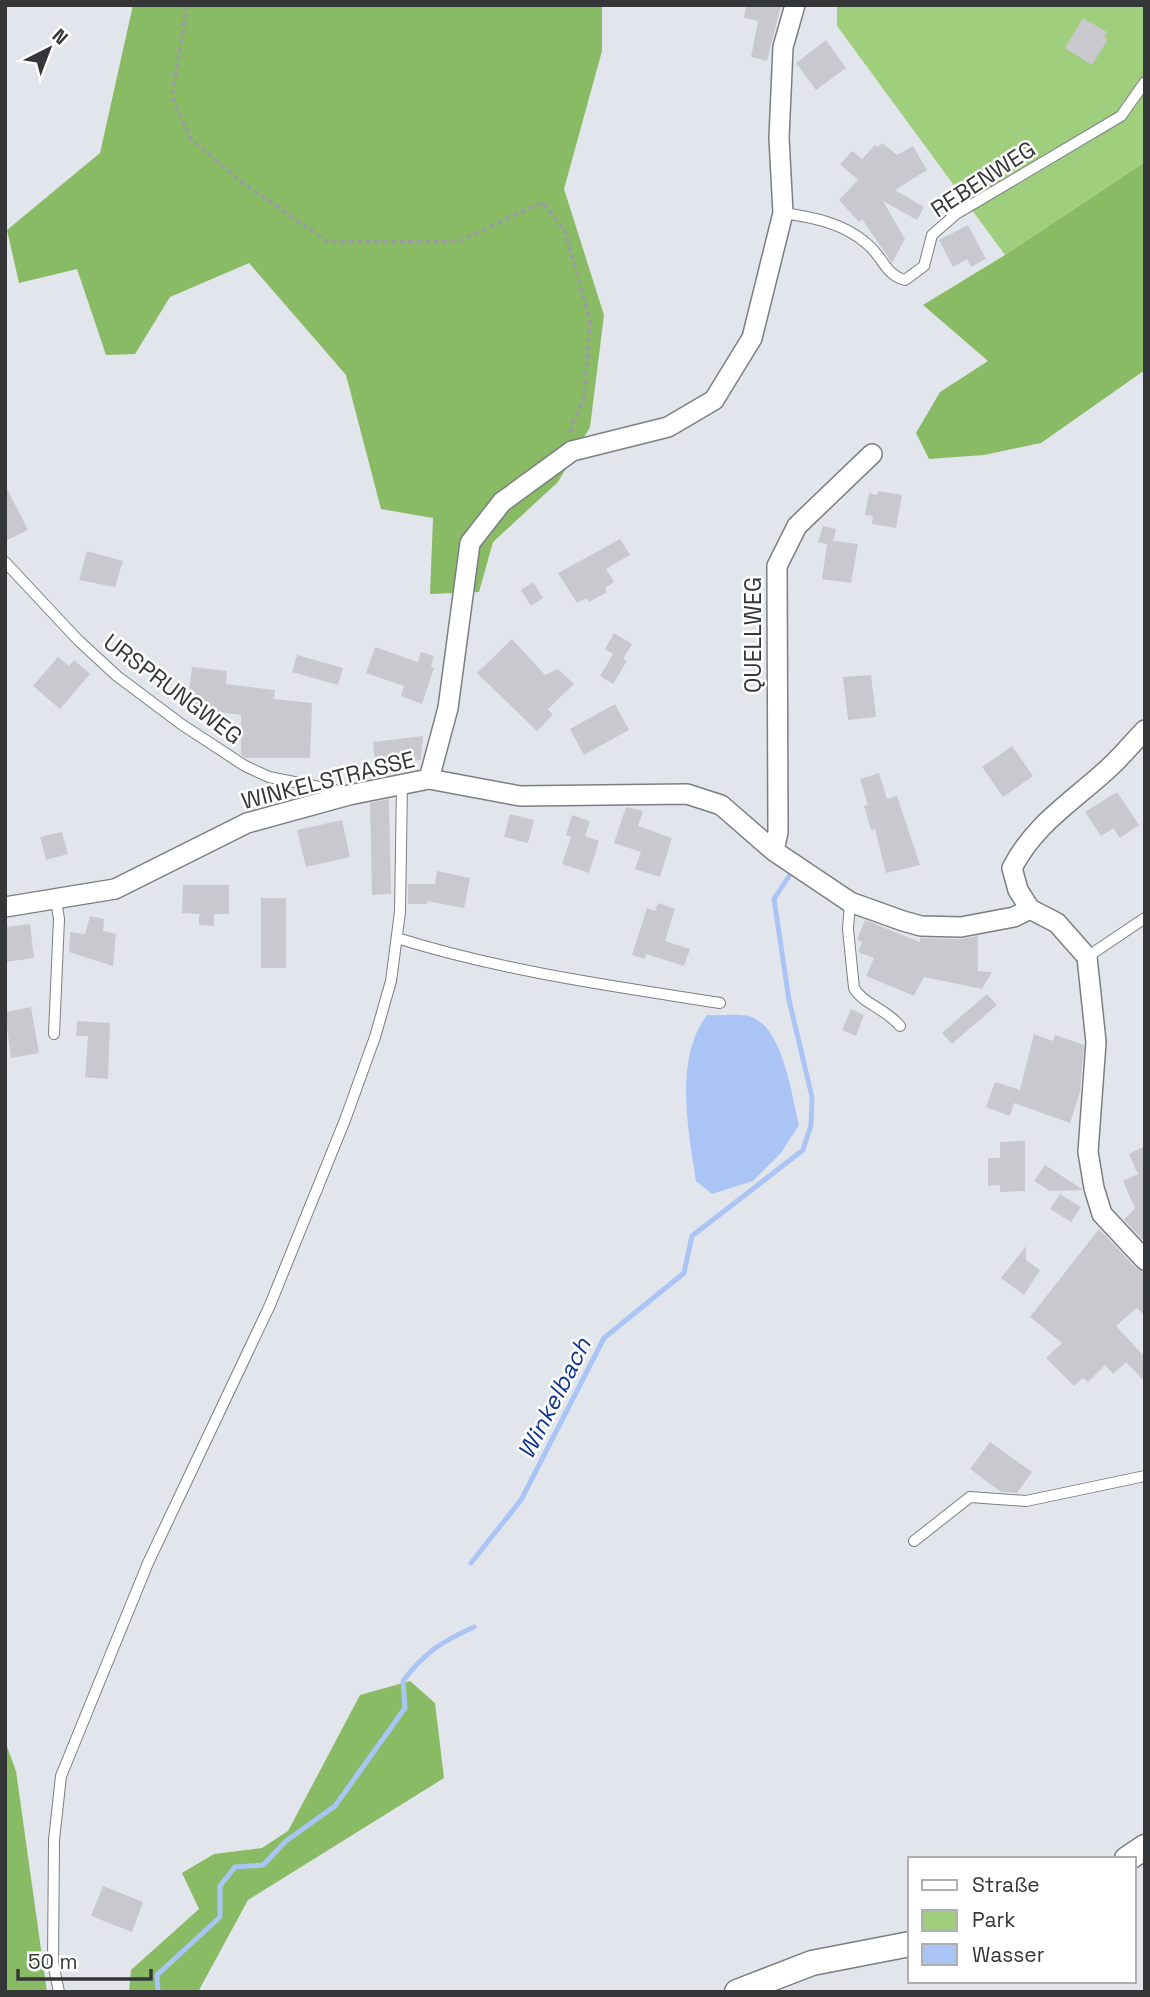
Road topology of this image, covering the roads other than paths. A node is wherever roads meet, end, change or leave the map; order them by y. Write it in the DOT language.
graph roads {
  1 [pos="795,5"];
  2 [pos="1145,82"];
  3 [pos="783,213"];
  4 [pos="872,454"];
  5 [pos="5,562"];
  6 [pos="1145,730"];
  7 [pos="429,779"];
  8 [pos="402,782"];
  9 [pos="349,794"];
  10 [pos="774,851"];
  11 [pos="57,900"];
  12 [pos="850,902"];
  13 [pos="5,907"];
  14 [pos="1030,909"];
  15 [pos="1145,918"];
  16 [pos="397,938"];
  17 [pos="1087,957"];
  18 [pos="720,1003"];
  19 [pos="900,1026"];
  20 [pos="54,1034"];
  21 [pos="1145,1260"];
  22 [pos="1145,1476"];
  23 [pos="914,1541"];
  24 [pos="1145,1847"];
  25 [pos="1130,1857"];
  26 [pos="908,1944"];
  27 [pos="59,1992"];
  28 [pos="737,1992"];
  1 -- 3 [label="street"];
  2 -- 3 [label="lane, REBENWEG"];
  3 -- 7 [label="street"];
  4 -- 10 [label="street, QUELLWEG"];
  5 -- 9 [label="lane, URSPRUNGWEG"];
  6 -- 14 [label="street"];
  7 -- 8 [label="street, WINKELSTRASSE"];
  7 -- 10 [label="street, WINKELSTRASSE"];
  8 -- 9 [label="street, WINKELSTRASSE"];
  8 -- 16 [label="lane"];
  9 -- 11 [label="street, WINKELSTRASSE"];
  10 -- 12 [label="street, WINKELSTRASSE"];
  11 -- 13 [label="street, WINKELSTRASSE"];
  11 -- 20 [label="lane"];
  12 -- 14 [label="street, WINKELSTRASSE"];
  12 -- 19 [label="lane"];
  14 -- 17 [label="street"];
  15 -- 17 [label="lane"];
  16 -- 18 [label="lane"];
  16 -- 27 [label="lane"];
  17 -- 21 [label="street"];
  22 -- 23 [label="lane"];
  24 -- 25 [label="street"];
  26 -- 28 [label="street"];
}
